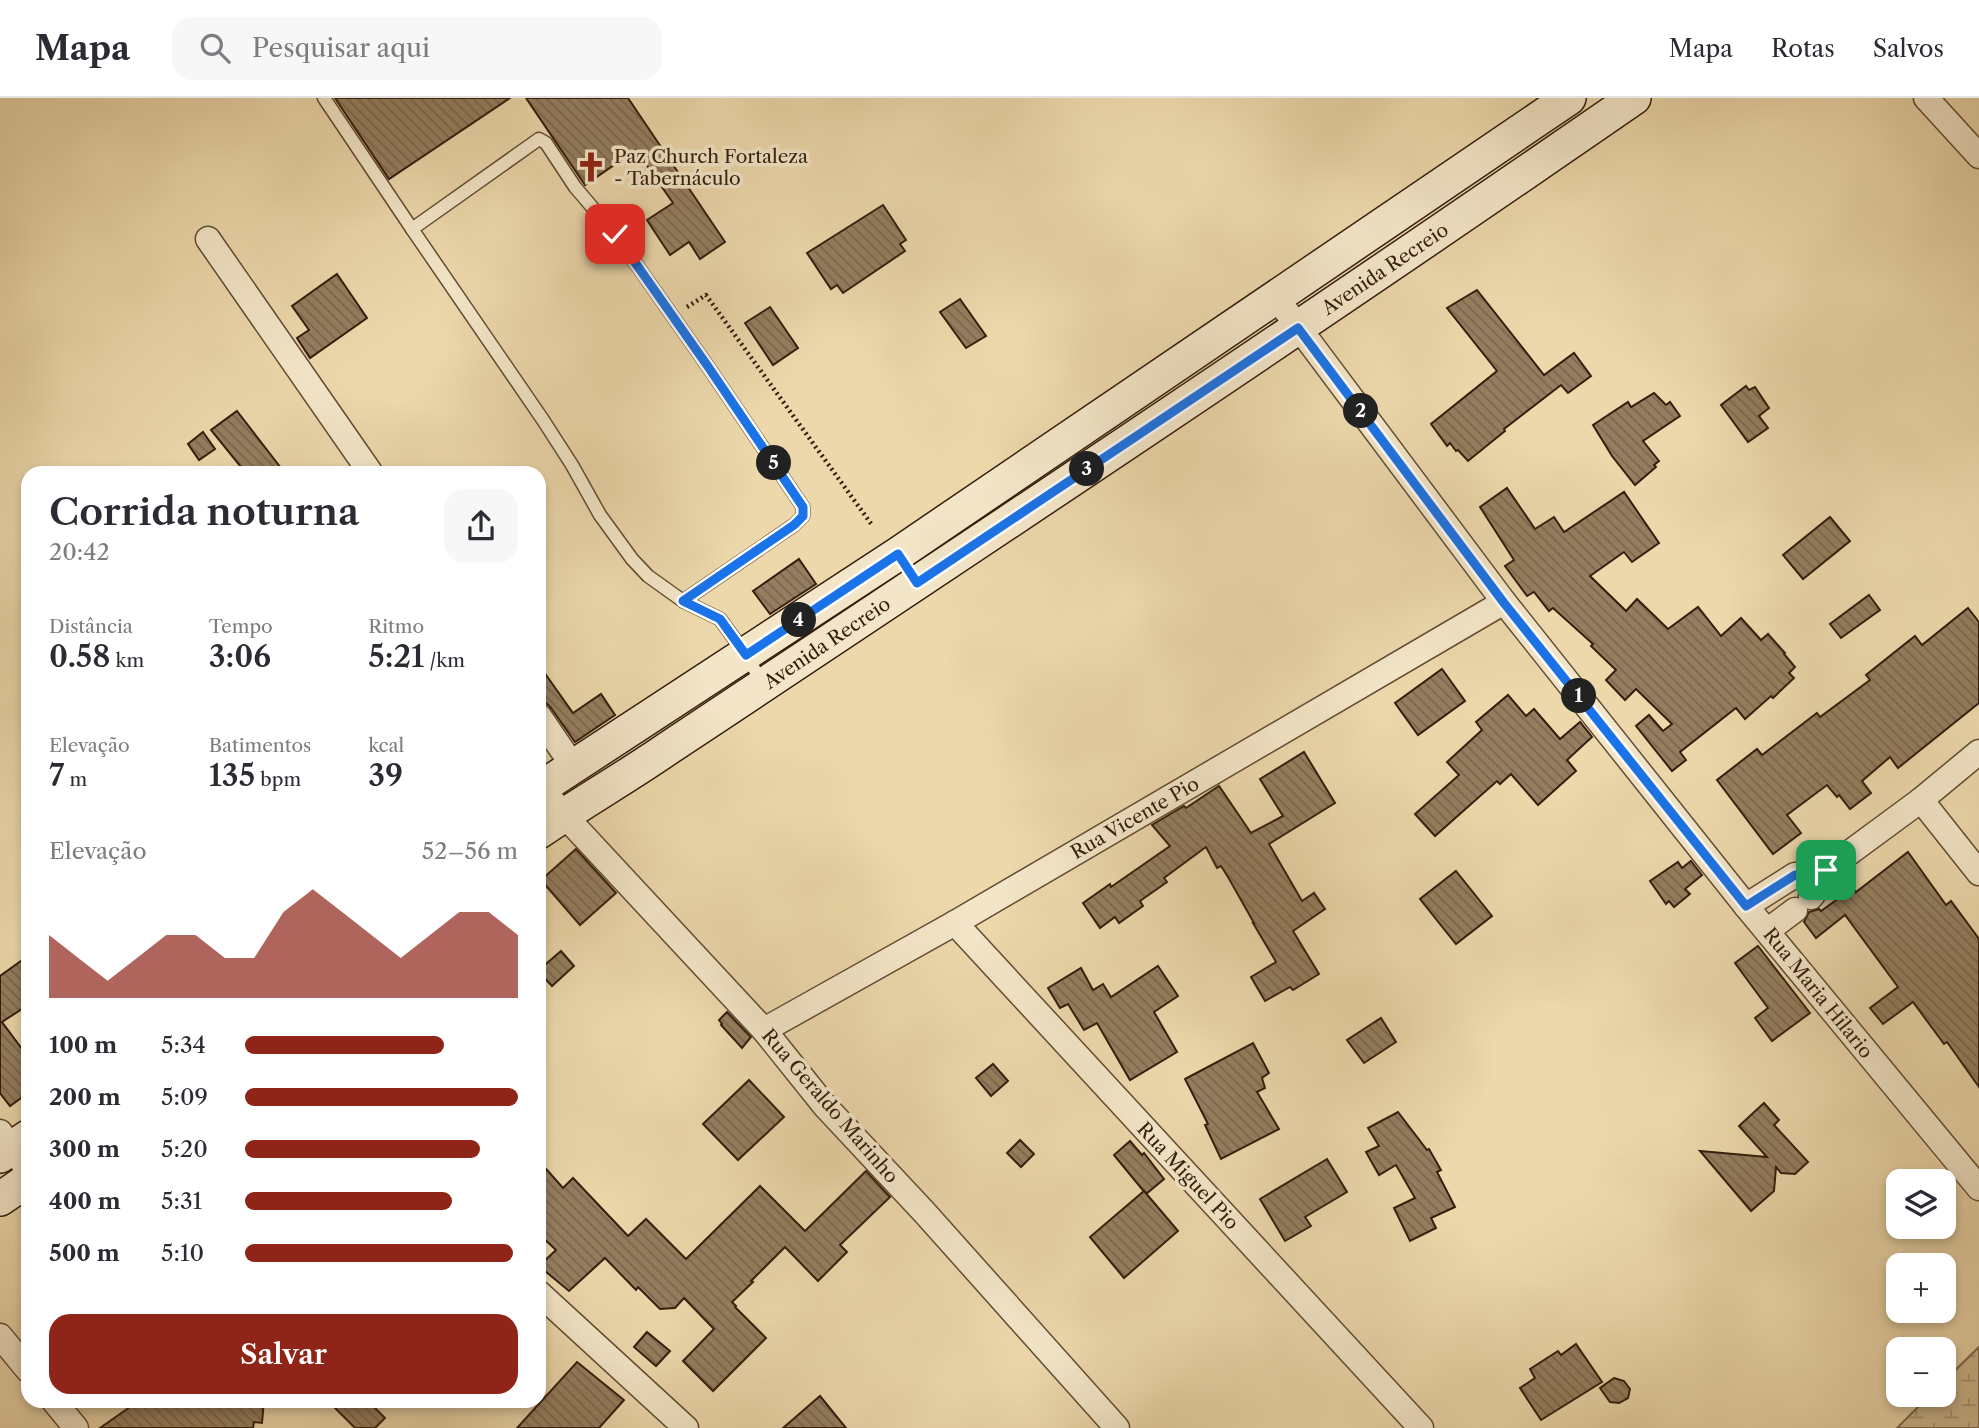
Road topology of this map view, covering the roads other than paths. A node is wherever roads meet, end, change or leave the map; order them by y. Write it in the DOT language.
graph roads {
  1 [pos="324,98"];
  2 [pos="1569,98"];
  3 [pos="1634,98"];
  4 [pos="1926,98"];
  5 [pos="1979,156"];
  6 [pos="412,229"];
  7 [pos="208,239"];
  8 [pos="1276,296"];
  9 [pos="1298,328"];
  10 [pos="366,466"];
  11 [pos="898,554"];
  12 [pos="917,583"];
  13 [pos="683,601"];
  14 [pos="1504,603"];
  15 [pos="746,655"];
  16 [pos="764,685"];
  17 [pos="546,726"];
  18 [pos="1979,752"];
  19 [pos="573,766"];
  20 [pos="546,784"];
  21 [pos="1921,800"];
  22 [pos="551,824"];
  23 [pos="1822,873"];
  24 [pos="1979,873"];
  25 [pos="1746,906"];
  26 [pos="955,923"];
  27 [pos="1767,931"];
  28 [pos="764,1030"];
  29 [pos="21,1185"];
  30 [pos="1979,1188"];
  31 [pos="0,1199"];
  32 [pos="546,1299"];
  33 [pos="0,1336"];
  34 [pos="21,1362"];
  35 [pos="60,1408"];
  36 [pos="76,1428"];
  37 [pos="686,1428"];
  38 [pos="1117,1428"];
  39 [pos="1421,1428"];
  1 -- 6 [label="lane"];
  2 -- 8 [label="main road, Avenida Recreio"];
  3 -- 9 [label="main road, Avenida Recreio"];
  4 -- 5 [label="street"];
  6 -- 13 [label="lane"];
  6 -- 13 [label="lane"];
  7 -- 10 [label="street"];
  8 -- 9 [label="street, Rua Maria Hilario"];
  8 -- 11 [label="main road, Avenida Recreio"];
  9 -- 12 [label="main road, Avenida Recreio"];
  9 -- 14 [label="street, Rua Maria Hilario"];
  11 -- 12 [label="main road"];
  11 -- 15 [label="main road, Avenida Recreio"];
  12 -- 16 [label="main road, Avenida Recreio"];
  13 -- 15 [label="lane"];
  14 -- 25 [label="street, Rua Maria Hilario"];
  14 -- 26 [label="street, Rua Vicente Pio"];
  15 -- 16 [label="lane"];
  15 -- 19 [label="main road, Avenida Recreio"];
  16 -- 22 [label="main road, Avenida Recreio"];
  17 -- 19 [label="street"];
  18 -- 21 [label="street"];
  19 -- 20 [label="main road, Avenida Recreio"];
  21 -- 23 [label="street"];
  21 -- 24 [label="street"];
  22 -- 28 [label="street, Rua Geraldo Marinho"];
  23 -- 25 [label="street"];
  23 -- 27 [label="street"];
  25 -- 27 [label="street, Rua Maria Hilario"];
  26 -- 28 [label="street, Rua Vicente Pio"];
  26 -- 39 [label="street, Rua Miguel Pio"];
  27 -- 30 [label="street, Rua Maria Hilario"];
  28 -- 38 [label="street, Rua Geraldo Marinho"];
  29 -- 31 [label="main road"];
  32 -- 37 [label="street"];
  33 -- 34 [label="street"];
  35 -- 36 [label="street"];
}
